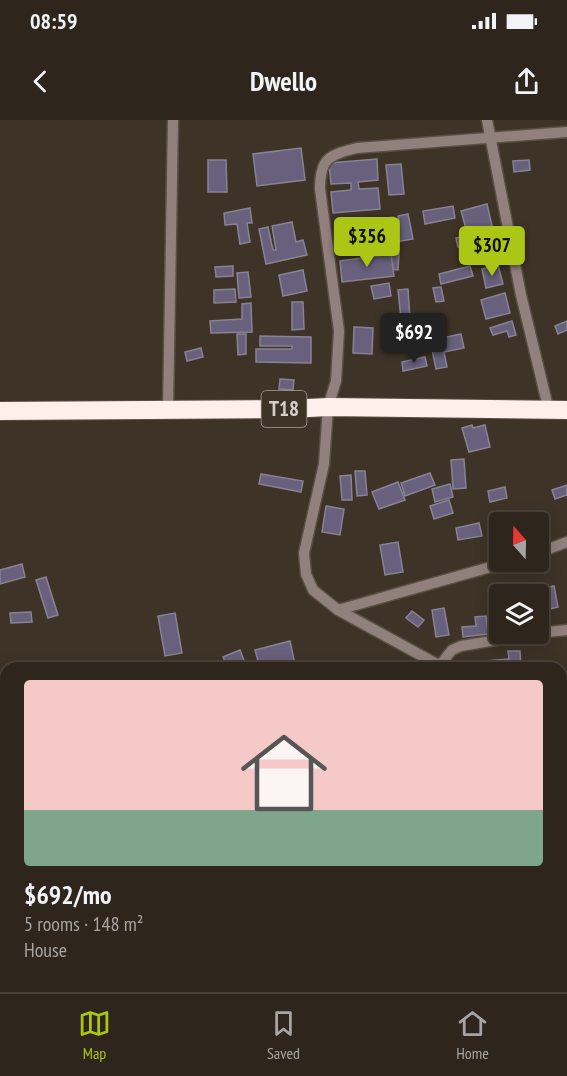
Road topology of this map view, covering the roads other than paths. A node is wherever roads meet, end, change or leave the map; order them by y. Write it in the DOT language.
graph roads {
  1 [pos="173,120"];
  2 [pos="487,120"];
  3 [pos="567,132"];
  4 [pos="492,138"];
  5 [pos="328,407"];
  6 [pos="168,410"];
  7 [pos="567,410"];
  8 [pos="0,411"];
  9 [pos="549,411"];
  10 [pos="567,542"];
  11 [pos="549,549"];
  12 [pos="489,567"];
  13 [pos="338,610"];
  14 [pos="567,630"];
  15 [pos="549,632"];
  16 [pos="489,641"];
  17 [pos="435,662"];
  18 [pos="444,662"];
  1 -- 6 [label="street"];
  2 -- 4 [label="street"];
  3 -- 4 [label="street"];
  4 -- 5 [label="street"];
  4 -- 9 [label="street"];
  5 -- 6 [label="highway, T18"];
  5 -- 9 [label="highway, T18"];
  5 -- 13 [label="street"];
  6 -- 8 [label="highway, T18"];
  7 -- 9 [label="highway, T18"];
  10 -- 11 [label="street"];
  12 -- 13 [label="street"];
  13 -- 17 [label="street"];
  14 -- 15 [label="street"];
  16 -- 18 [label="street"];
}
